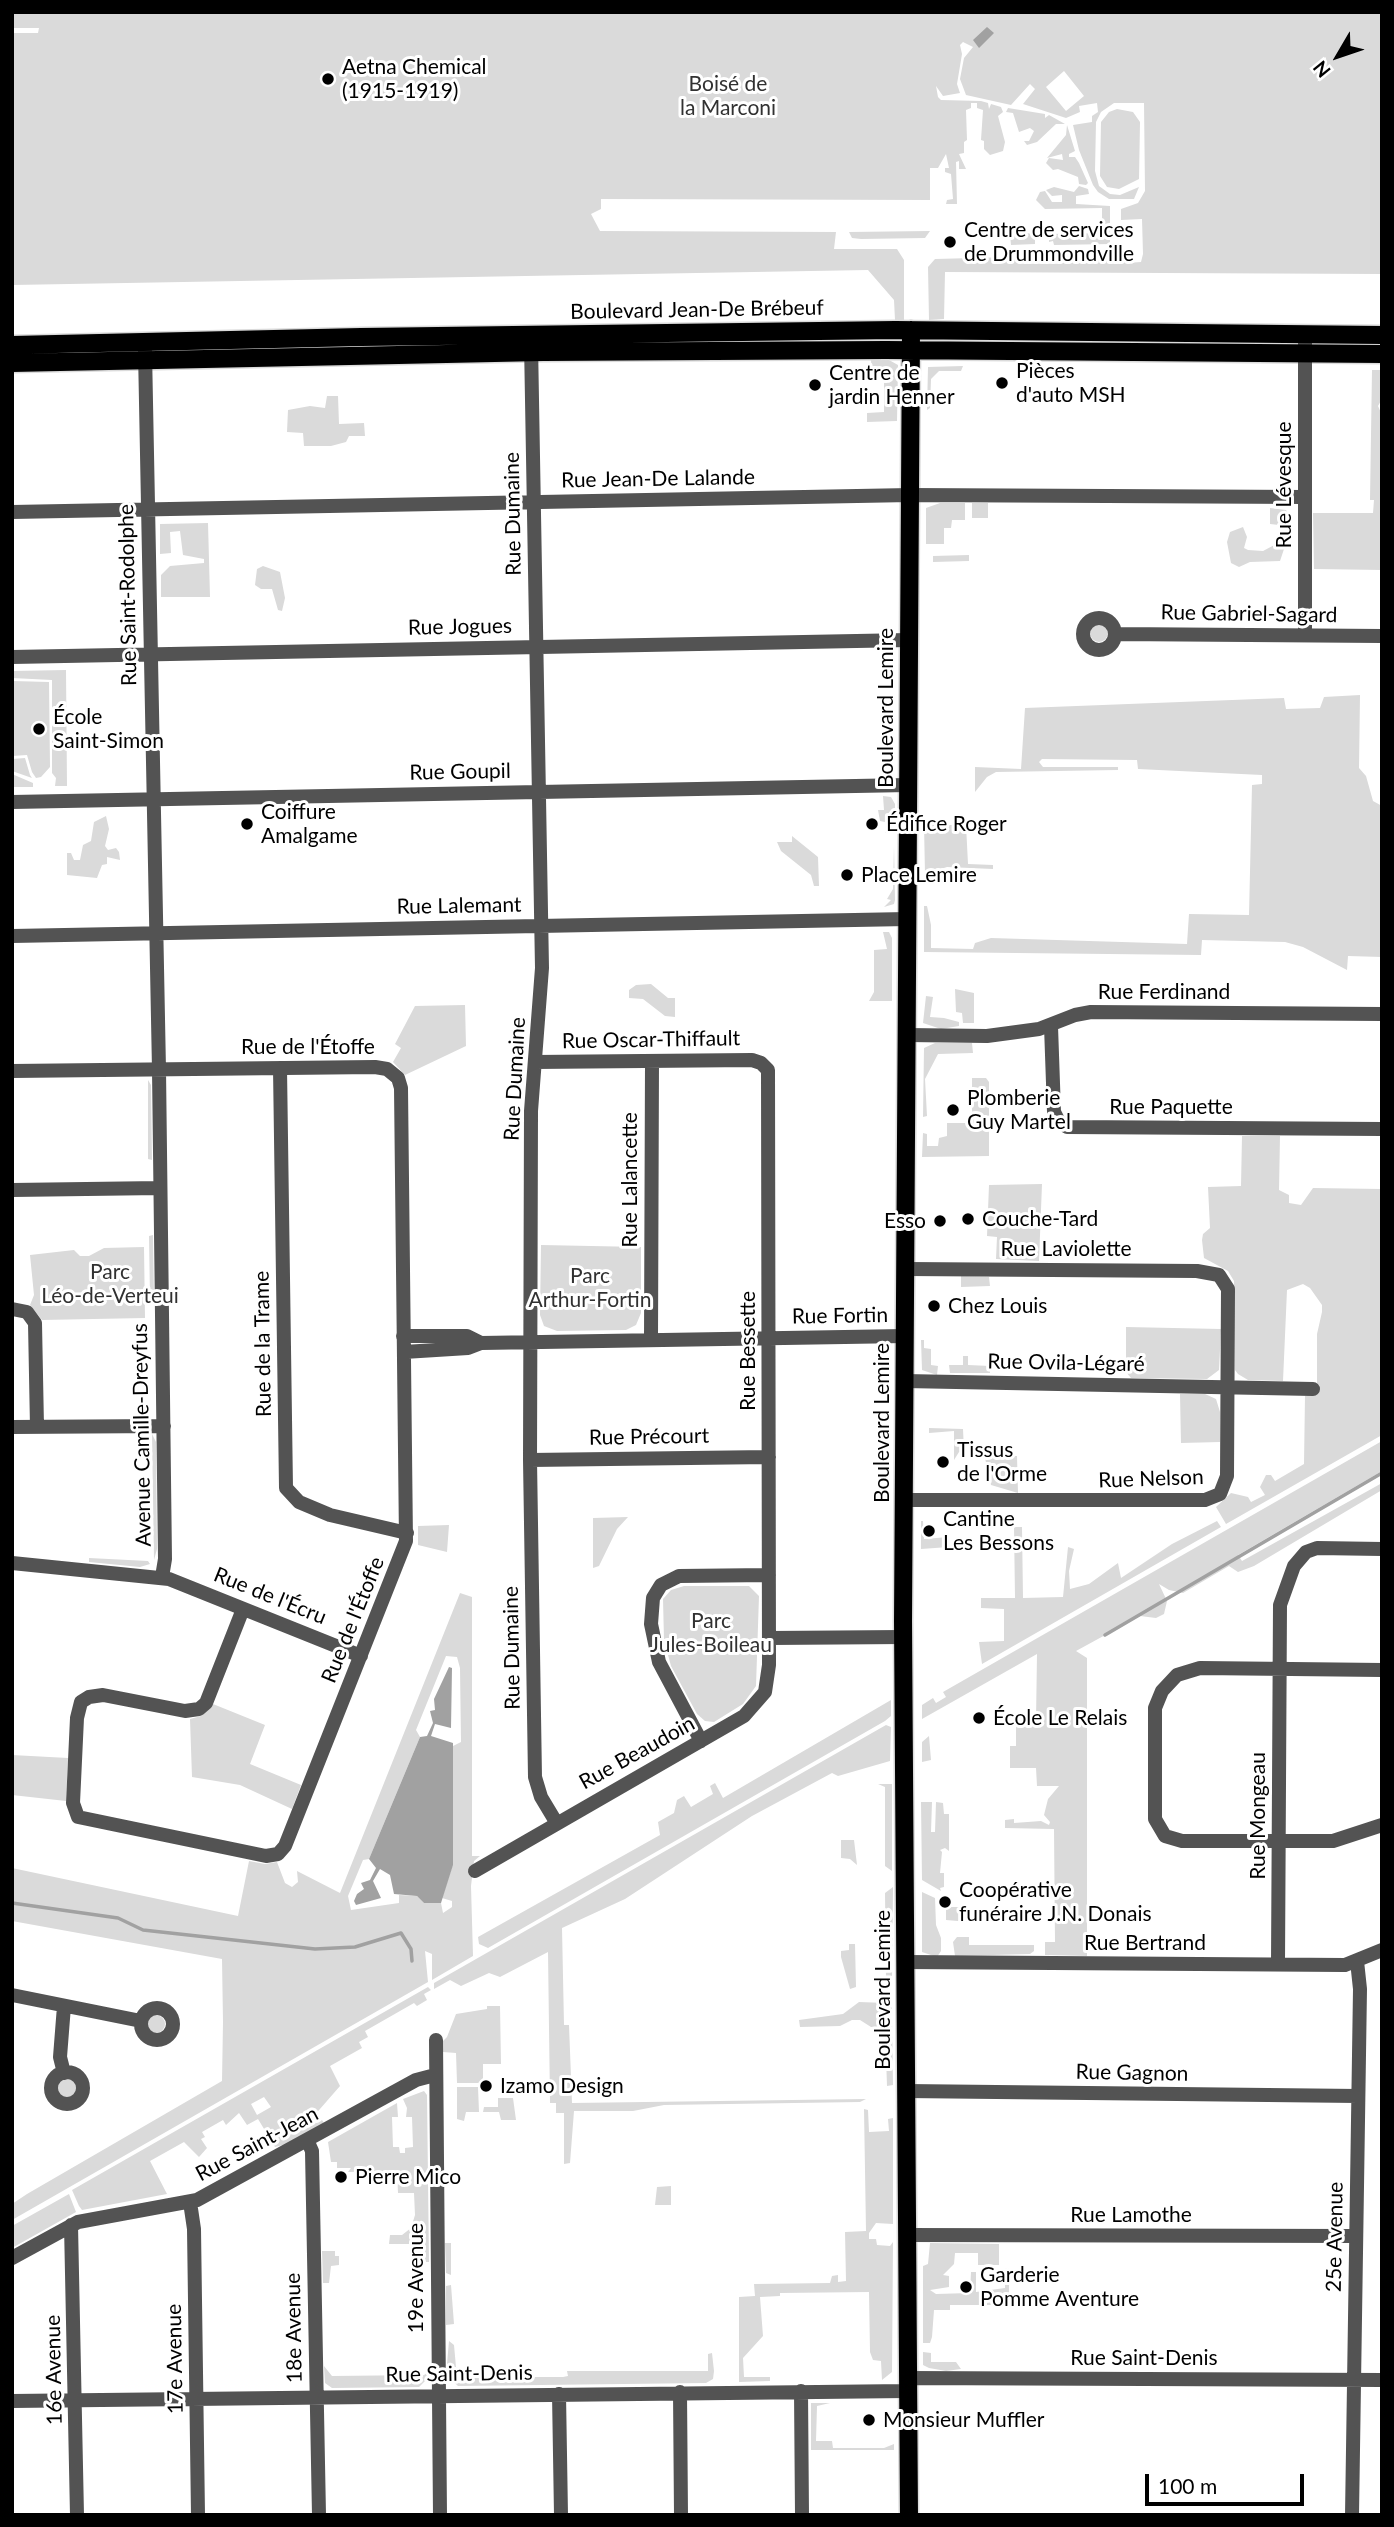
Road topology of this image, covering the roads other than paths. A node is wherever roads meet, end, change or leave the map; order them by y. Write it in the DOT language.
graph roads {
  1 [pos="911,330"];
  2 [pos="1305,334"];
  3 [pos="1382,335"];
  4 [pos="531,343"];
  5 [pos="145,351"];
  6 [pos="911,351"];
  7 [pos="1305,353"];
  8 [pos="16,354"];
  9 [pos="1382,354"];
  10 [pos="910,495"];
  11 [pos="1304,497"];
  12 [pos="534,502"];
  13 [pos="148,510"];
  14 [pos="12,512"];
  15 [pos="1116,634"];
  16 [pos="1305,635"];
  17 [pos="1382,636"];
  18 [pos="909,640"];
  19 [pos="536,647"];
  20 [pos="149,655"];
  21 [pos="12,657"];
  22 [pos="908,785"];
  23 [pos="538,791"];
  24 [pos="152,799"];
  25 [pos="12,802"];
  26 [pos="907,919"];
  27 [pos="541,925"];
  28 [pos="154,932"];
  29 [pos="12,936"];
  30 [pos="1382,1014"];
  31 [pos="1051,1026"];
  32 [pos="907,1035"];
  33 [pos="535,1062"];
  34 [pos="652,1062"];
  35 [pos="765,1065"];
  36 [pos="279,1068"];
  37 [pos="159,1070"];
  38 [pos="12,1072"];
  39 [pos="1382,1129"];
  40 [pos="160,1188"];
  41 [pos="12,1190"];
  42 [pos="906,1269"];
  43 [pos="1224,1279"];
  44 [pos="12,1309"];
  45 [pos="403,1336"];
  46 [pos="905,1336"];
  47 [pos="770,1338"];
  48 [pos="651,1339"];
  49 [pos="530,1342"];
  50 [pos="481,1343"];
  51 [pos="404,1352"];
  52 [pos="905,1381"];
  53 [pos="1227,1387"];
  54 [pos="1313,1389"];
  55 [pos="164,1426"];
  56 [pos="12,1427"];
  57 [pos="37,1427"];
  58 [pos="769,1457"];
  59 [pos="530,1460"];
  60 [pos="905,1500"];
  61 [pos="407,1533"];
  62 [pos="1382,1549"];
  63 [pos="12,1563"];
  64 [pos="769,1575"];
  65 [pos="162,1577"];
  66 [pos="243,1609"];
  67 [pos="904,1637"];
  68 [pos="770,1638"];
  69 [pos="361,1656"];
  70 [pos="1278,1668"];
  71 [pos="1382,1670"];
  72 [pos="701,1741"];
  73 [pos="556,1822"];
  74 [pos="1382,1825"];
  75 [pos="1279,1842"];
  76 [pos="475,1871"];
  77 [pos="1382,1950"];
  78 [pos="1357,1961"];
  79 [pos="906,1962"];
  80 [pos="1278,1963"];
  81 [pos="12,1995"];
  82 [pos="64,2006"];
  83 [pos="141,2021"];
  84 [pos="436,2040"];
  85 [pos="64,2073"];
  86 [pos="435,2076"];
  87 [pos="906,2091"];
  88 [pos="1358,2096"];
  89 [pos="308,2142"];
  90 [pos="190,2202"];
  91 [pos="71,2225"];
  92 [pos="906,2235"];
  93 [pos="1356,2236"];
  94 [pos="12,2258"];
  95 [pos="1354,2380"];
  96 [pos="1382,2380"];
  97 [pos="907,2384"];
  98 [pos="801,2390"];
  99 [pos="680,2392"];
  100 [pos="559,2394"];
  101 [pos="438,2396"];
  102 [pos="317,2398"];
  103 [pos="197,2399"];
  104 [pos="76,2400"];
  105 [pos="12,2401"];
  106 [pos="77,2515"];
  107 [pos="198,2515"];
  108 [pos="318,2515"];
  109 [pos="440,2515"];
  110 [pos="561,2515"];
  111 [pos="681,2515"];
  112 [pos="802,2515"];
  113 [pos="909,2515"];
  114 [pos="1352,2515"];
  1 -- 2 [label="main road, Boulevard Jean-De Brébeuf"];
  1 -- 4 [label="main road, Boulevard Jean-De Brébeuf"];
  1 -- 6 [label="main road, Boulevard Lemire"];
  2 -- 3 [label="main road, Boulevard Jean-De Brébeuf"];
  2 -- 7 [label="street, Rue Lévesque"];
  4 -- 5 [label="main road, Boulevard Jean-De Brébeuf"];
  4 -- 6 [label="main road, Boulevard Jean-De Brébeuf"];
  4 -- 12 [label="street, Rue Dumaine"];
  5 -- 8 [label="main road, Boulevard Jean-De Brébeuf"];
  5 -- 13 [label="street, Rue Saint-Rodolphe"];
  6 -- 7 [label="main road, Boulevard Jean-De Brébeuf"];
  6 -- 10 [label="main road, Boulevard Lemire"];
  7 -- 9 [label="main road, Boulevard Jean-De Brébeuf"];
  7 -- 11 [label="street, Rue Lévesque"];
  10 -- 11 [label="street, Rue Jean-De Lalande"];
  10 -- 12 [label="street, Rue Jean-De Lalande"];
  10 -- 18 [label="main road, Boulevard Lemire"];
  11 -- 16 [label="street, Rue Lévesque"];
  12 -- 13 [label="street, Rue Jean-De Lalande"];
  12 -- 19 [label="street, Rue Dumaine"];
  13 -- 14 [label="street, Rue Jean-De Lalande"];
  13 -- 20 [label="street, Rue Saint-Rodolphe"];
  15 -- 16 [label="street, Rue Gabriel-Sagard"];
  16 -- 17 [label="street, Rue Gabriel-Sagard"];
  18 -- 19 [label="street, Rue Jogues"];
  18 -- 22 [label="main road, Boulevard Lemire"];
  19 -- 20 [label="street, Rue Jogues"];
  19 -- 23 [label="street, Rue Dumaine"];
  20 -- 21 [label="street, Rue Jogues"];
  20 -- 24 [label="street, Rue Saint-Rodolphe"];
  22 -- 23 [label="street, Rue Goupil"];
  22 -- 26 [label="main road, Boulevard Lemire"];
  23 -- 24 [label="street, Rue Goupil"];
  23 -- 27 [label="street, Rue Dumaine"];
  24 -- 25 [label="street, Rue Goupil"];
  24 -- 28 [label="street, Rue Saint-Rodolphe"];
  26 -- 27 [label="street, Rue Lalemant"];
  26 -- 32 [label="main road, Boulevard Lemire"];
  27 -- 28 [label="street, Rue Lalemant"];
  27 -- 33 [label="street, Rue Dumaine"];
  28 -- 29 [label="street, Rue Lalemant"];
  28 -- 37 [label="street, Avenue Camille-Dreyfus"];
  30 -- 31 [label="street, Rue Ferdinand"];
  31 -- 32 [label="street, Rue Ferdinand"];
  31 -- 39 [label="street, Rue Paquette"];
  32 -- 42 [label="main road, Boulevard Lemire"];
  33 -- 34 [label="street, Rue Oscar-Thiffault"];
  33 -- 49 [label="street, Rue Dumaine"];
  34 -- 35 [label="street, Rue Oscar-Thiffault"];
  34 -- 48 [label="street, Rue Lalancette"];
  35 -- 47 [label="street, Rue Bessette"];
  36 -- 37 [label="street, Rue de l'Étoffe"];
  36 -- 45 [label="street, Rue de l'Étoffe"];
  36 -- 61 [label="street, Rue de la Trame"];
  37 -- 38 [label="street, Rue de l'Étoffe"];
  37 -- 40 [label="street, Avenue Camille-Dreyfus"];
  40 -- 41 [label="street"];
  40 -- 55 [label="street, Avenue Camille-Dreyfus"];
  42 -- 43 [label="street, Rue Laviolette"];
  42 -- 46 [label="main road, Boulevard Lemire"];
  43 -- 53 [label="street, Rue Nelson"];
  44 -- 57 [label="street"];
  45 -- 50 [label="street, Rue Fortin"];
  45 -- 51 [label="street, Rue de l'Étoffe"];
  46 -- 47 [label="street, Rue Fortin"];
  46 -- 52 [label="main road, Boulevard Lemire"];
  47 -- 48 [label="street, Rue Fortin"];
  47 -- 58 [label="street, Rue Bessette"];
  48 -- 49 [label="street, Rue Fortin"];
  49 -- 50 [label="street, Rue Fortin"];
  49 -- 59 [label="street, Rue Dumaine"];
  50 -- 51 [label="street, Rue Fortin"];
  51 -- 61 [label="street, Rue de l'Étoffe"];
  52 -- 53 [label="street, Rue Ovila-Légaré"];
  52 -- 60 [label="main road, Boulevard Lemire"];
  53 -- 54 [label="street, Rue Ovila-Légaré"];
  53 -- 60 [label="street, Rue Nelson"];
  55 -- 57 [label="street"];
  55 -- 65 [label="street, Avenue Camille-Dreyfus"];
  56 -- 57 [label="street"];
  58 -- 59 [label="street, Rue Précourt"];
  58 -- 64 [label="street, Rue Bessette"];
  59 -- 73 [label="street, Rue Dumaine"];
  60 -- 67 [label="main road, Boulevard Lemire"];
  61 -- 69 [label="street, Rue de l'Étoffe"];
  62 -- 70 [label="street, Rue Mongeau"];
  63 -- 65 [label="street, Avenue Camille-Dreyfus"];
  64 -- 68 [label="street, Rue Bessette"];
  64 -- 72 [label="street"];
  65 -- 66 [label="street, Rue de l'Écru"];
  66 -- 69 [label="street, Rue de l'Écru"];
  66 -- 69 [label="street, Rue de l'Étoffe"];
  67 -- 68 [label="street"];
  67 -- 79 [label="main road, Boulevard Lemire"];
  68 -- 72 [label="street, Rue Beaudoin"];
  70 -- 71 [label="street"];
  70 -- 75 [label="street, Rue Mongeau"];
  70 -- 75 [label="street"];
  72 -- 73 [label="street, Rue Beaudoin"];
  73 -- 76 [label="street, Rue Beaudoin"];
  74 -- 75 [label="street"];
  75 -- 80 [label="street, Rue Mongeau"];
  77 -- 78 [label="street, Rue Bertrand"];
  78 -- 80 [label="street, Rue Bertrand"];
  78 -- 88 [label="street, 25e Avenue"];
  79 -- 80 [label="street, Rue Bertrand"];
  79 -- 87 [label="main road, Boulevard Lemire"];
  81 -- 82 [label="street"];
  82 -- 83 [label="street"];
  82 -- 85 [label="street"];
  84 -- 86 [label="street, 19e Avenue"];
  86 -- 89 [label="street, Rue Saint-Jean"];
  86 -- 101 [label="street, 19e Avenue"];
  87 -- 88 [label="street, Rue Gagnon"];
  87 -- 92 [label="main road, Boulevard Lemire"];
  88 -- 93 [label="street, 25e Avenue"];
  89 -- 90 [label="street, Rue Saint-Jean"];
  89 -- 102 [label="street, 18e Avenue"];
  90 -- 91 [label="street, Rue Saint-Jean"];
  90 -- 103 [label="street, 17e Avenue"];
  91 -- 94 [label="street, Rue Saint-Jean"];
  91 -- 104 [label="street, 16e Avenue"];
  92 -- 93 [label="street, Rue Lamothe"];
  92 -- 97 [label="main road, Boulevard Lemire"];
  93 -- 95 [label="street, 25e Avenue"];
  95 -- 96 [label="street, Rue Saint-Denis"];
  95 -- 97 [label="street, Rue Saint-Denis"];
  95 -- 114 [label="street, 25e Avenue"];
  97 -- 98 [label="street, Rue Saint-Denis"];
  97 -- 113 [label="main road, Boulevard Lemire"];
  98 -- 99 [label="street, Rue Saint-Denis"];
  98 -- 112 [label="street"];
  99 -- 100 [label="street, Rue Saint-Denis"];
  99 -- 111 [label="street"];
  100 -- 101 [label="street, Rue Saint-Denis"];
  100 -- 110 [label="street"];
  101 -- 102 [label="street, Rue Saint-Denis"];
  101 -- 109 [label="street, 19e Avenue"];
  102 -- 103 [label="street, Rue Saint-Denis"];
  102 -- 108 [label="street, 18e Avenue"];
  103 -- 104 [label="street, Rue Saint-Denis"];
  103 -- 107 [label="street, 17e Avenue"];
  104 -- 105 [label="street, Rue Saint-Denis"];
  104 -- 106 [label="street, 16e Avenue"];
}
